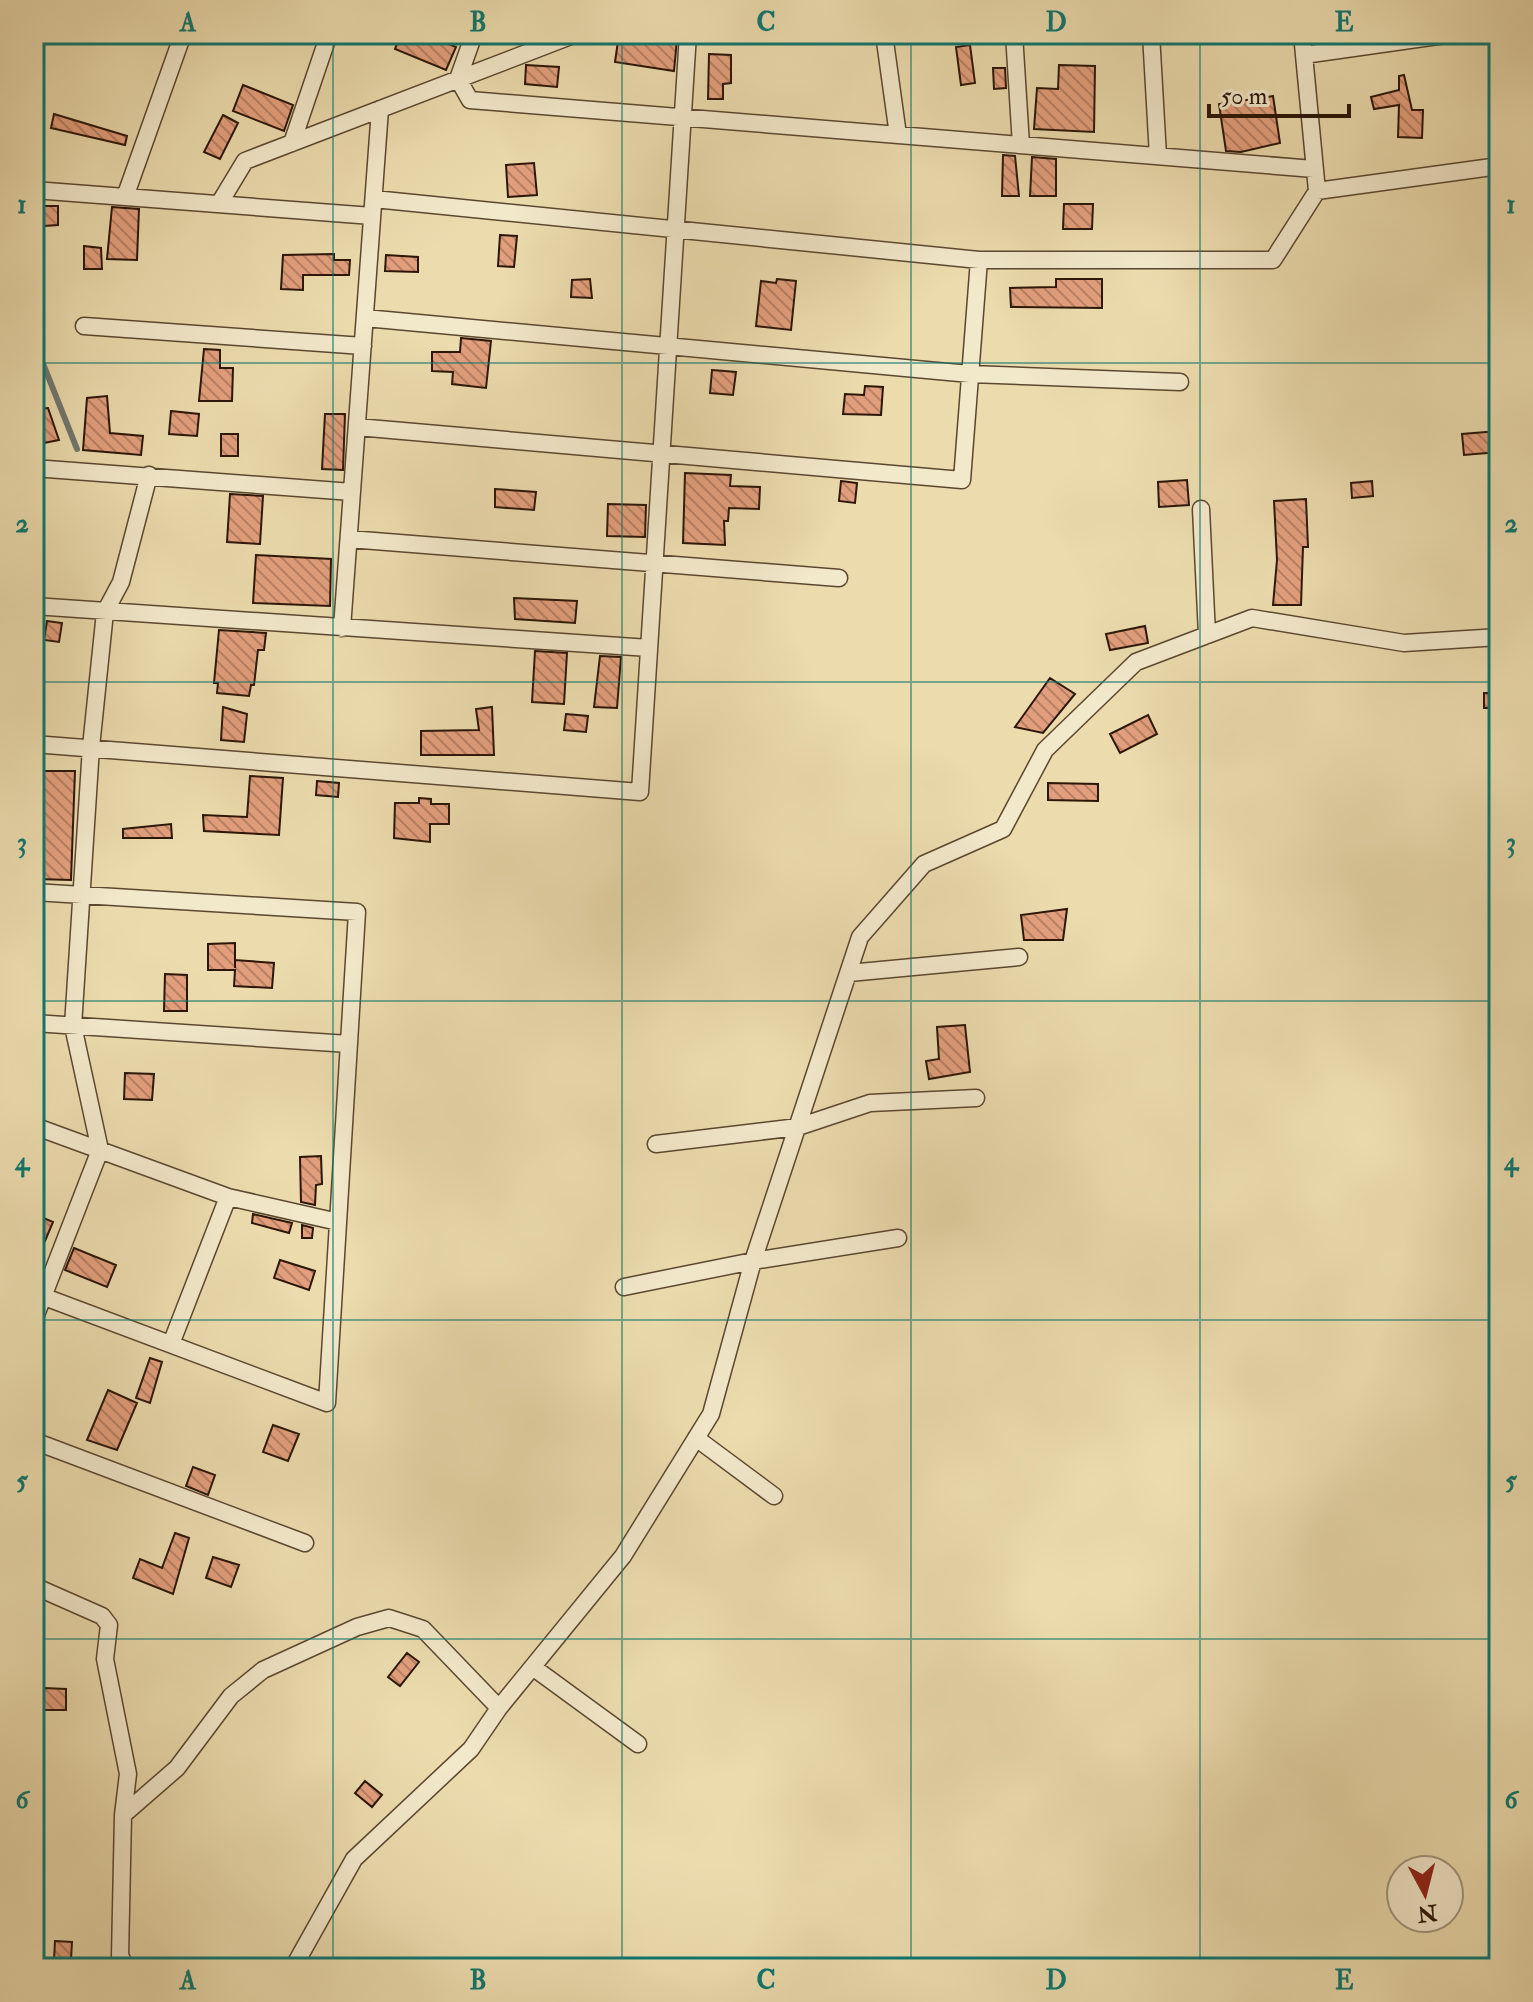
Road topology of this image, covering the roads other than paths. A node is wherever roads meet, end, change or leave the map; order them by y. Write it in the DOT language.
graph roads {
  1 [pos="183,34"];
  2 [pos="329,34"];
  3 [pos="474,34"];
  4 [pos="576,34"];
  5 [pos="688,34"];
  6 [pos="884,34"];
  7 [pos="1014,34"];
  8 [pos="1151,34"];
  9 [pos="1302,34"];
  10 [pos="1452,34"];
  11 [pos="1304,55"];
  12 [pos="458,79"];
  13 [pos="380,109"];
  14 [pos="683,117"];
  15 [pos="898,135"];
  16 [pos="292,143"];
  17 [pos="1021,145"];
  18 [pos="1158,156"];
  19 [pos="1499,166"];
  20 [pos="1314,169"];
  21 [pos="34,190"];
  22 [pos="1317,191"];
  23 [pos="125,197"];
  24 [pos="219,204"];
  25 [pos="373,208"];
  26 [pos="676,230"];
  27 [pos="979,260"];
  28 [pos="365,318"];
  29 [pos="84,326"];
  30 [pos="363,346"];
  31 [pos="668,346"];
  32 [pos="970,374"];
  33 [pos="1180,382"];
  34 [pos="357,427"];
  35 [pos="662,453"];
  36 [pos="34,468"];
  37 [pos="149,475"];
  38 [pos="352,492"];
  39 [pos="1201,509"];
  40 [pos="349,539"];
  41 [pos="654,564"];
  42 [pos="839,578"];
  43 [pos="34,606"];
  44 [pos="105,612"];
  45 [pos="342,628"];
  46 [pos="1207,635"];
  47 [pos="1499,637"];
  48 [pos="649,648"];
  49 [pos="34,744"];
  50 [pos="91,747"];
  51 [pos="34,892"];
  52 [pos="82,895"];
  53 [pos="1019,957"];
  54 [pos="849,973"];
  55 [pos="34,1023"];
  56 [pos="73,1026"];
  57 [pos="349,1044"];
  58 [pos="976,1098"];
  59 [pos="34,1126"];
  60 [pos="798,1127"];
  61 [pos="656,1144"];
  62 [pos="100,1150"];
  63 [pos="228,1197"];
  64 [pos="338,1222"];
  65 [pos="898,1238"];
  66 [pos="753,1261"];
  67 [pos="624,1287"];
  68 [pos="38,1295"];
  69 [pos="34,1320"];
  70 [pos="171,1344"];
  71 [pos="696,1438"];
  72 [pos="34,1441"];
  73 [pos="774,1496"];
  74 [pos="305,1543"];
  75 [pos="34,1586"];
  76 [pos="534,1668"];
  77 [pos="499,1708"];
  78 [pos="638,1744"];
  79 [pos="123,1815"];
  80 [pos="127,1968"];
  81 [pos="293,1968"];
  1 -- 23 [label="street"];
  2 -- 16 [label="street"];
  3 -- 12 [label="street"];
  4 -- 12 [label="street"];
  5 -- 14 [label="street"];
  6 -- 15 [label="street"];
  7 -- 17 [label="street"];
  8 -- 18 [label="street"];
  9 -- 11 [label="street"];
  10 -- 11 [label="street"];
  11 -- 20 [label="street"];
  12 -- 13 [label="street"];
  12 -- 14 [label="street"];
  13 -- 16 [label="street"];
  13 -- 25 [label="street"];
  14 -- 15 [label="street"];
  14 -- 26 [label="street"];
  15 -- 17 [label="street"];
  16 -- 24 [label="street"];
  17 -- 18 [label="street"];
  18 -- 20 [label="street"];
  19 -- 22 [label="street"];
  20 -- 22 [label="street"];
  21 -- 23 [label="street"];
  22 -- 27 [label="street"];
  23 -- 24 [label="street"];
  24 -- 25 [label="street"];
  25 -- 26 [label="street"];
  25 -- 28 [label="street"];
  26 -- 27 [label="street"];
  26 -- 31 [label="street"];
  27 -- 32 [label="street"];
  28 -- 30 [label="street"];
  28 -- 31 [label="street"];
  29 -- 30 [label="street"];
  30 -- 34 [label="street"];
  31 -- 32 [label="street"];
  31 -- 35 [label="street"];
  32 -- 33 [label="street"];
  32 -- 35 [label="street"];
  34 -- 35 [label="street"];
  34 -- 38 [label="street"];
  35 -- 41 [label="street"];
  36 -- 37 [label="street"];
  37 -- 38 [label="street"];
  37 -- 44 [label="street"];
  38 -- 40 [label="street"];
  39 -- 46 [label="street"];
  40 -- 41 [label="street"];
  40 -- 45 [label="street"];
  41 -- 42 [label="street"];
  41 -- 48 [label="street"];
  43 -- 44 [label="street"];
  44 -- 45 [label="street"];
  44 -- 50 [label="street"];
  45 -- 48 [label="street"];
  46 -- 47 [label="street"];
  46 -- 54 [label="street"];
  48 -- 50 [label="street"];
  49 -- 50 [label="street"];
  50 -- 52 [label="street"];
  51 -- 52 [label="street"];
  52 -- 56 [label="street"];
  52 -- 57 [label="street"];
  53 -- 54 [label="street"];
  54 -- 60 [label="street"];
  55 -- 56 [label="street"];
  56 -- 57 [label="street"];
  56 -- 62 [label="street"];
  57 -- 64 [label="street"];
  58 -- 60 [label="street"];
  59 -- 62 [label="street"];
  60 -- 61 [label="street"];
  60 -- 66 [label="street"];
  62 -- 63 [label="street"];
  62 -- 68 [label="street"];
  63 -- 64 [label="street"];
  63 -- 70 [label="street"];
  64 -- 70 [label="street"];
  65 -- 66 [label="street"];
  66 -- 67 [label="street"];
  66 -- 71 [label="street"];
  68 -- 69 [label="street"];
  68 -- 70 [label="street"];
  71 -- 73 [label="street"];
  71 -- 76 [label="street"];
  72 -- 74 [label="street"];
  75 -- 79 [label="street"];
  76 -- 77 [label="street"];
  76 -- 78 [label="street"];
  77 -- 79 [label="street"];
  77 -- 81 [label="street"];
  79 -- 80 [label="street"];
}
